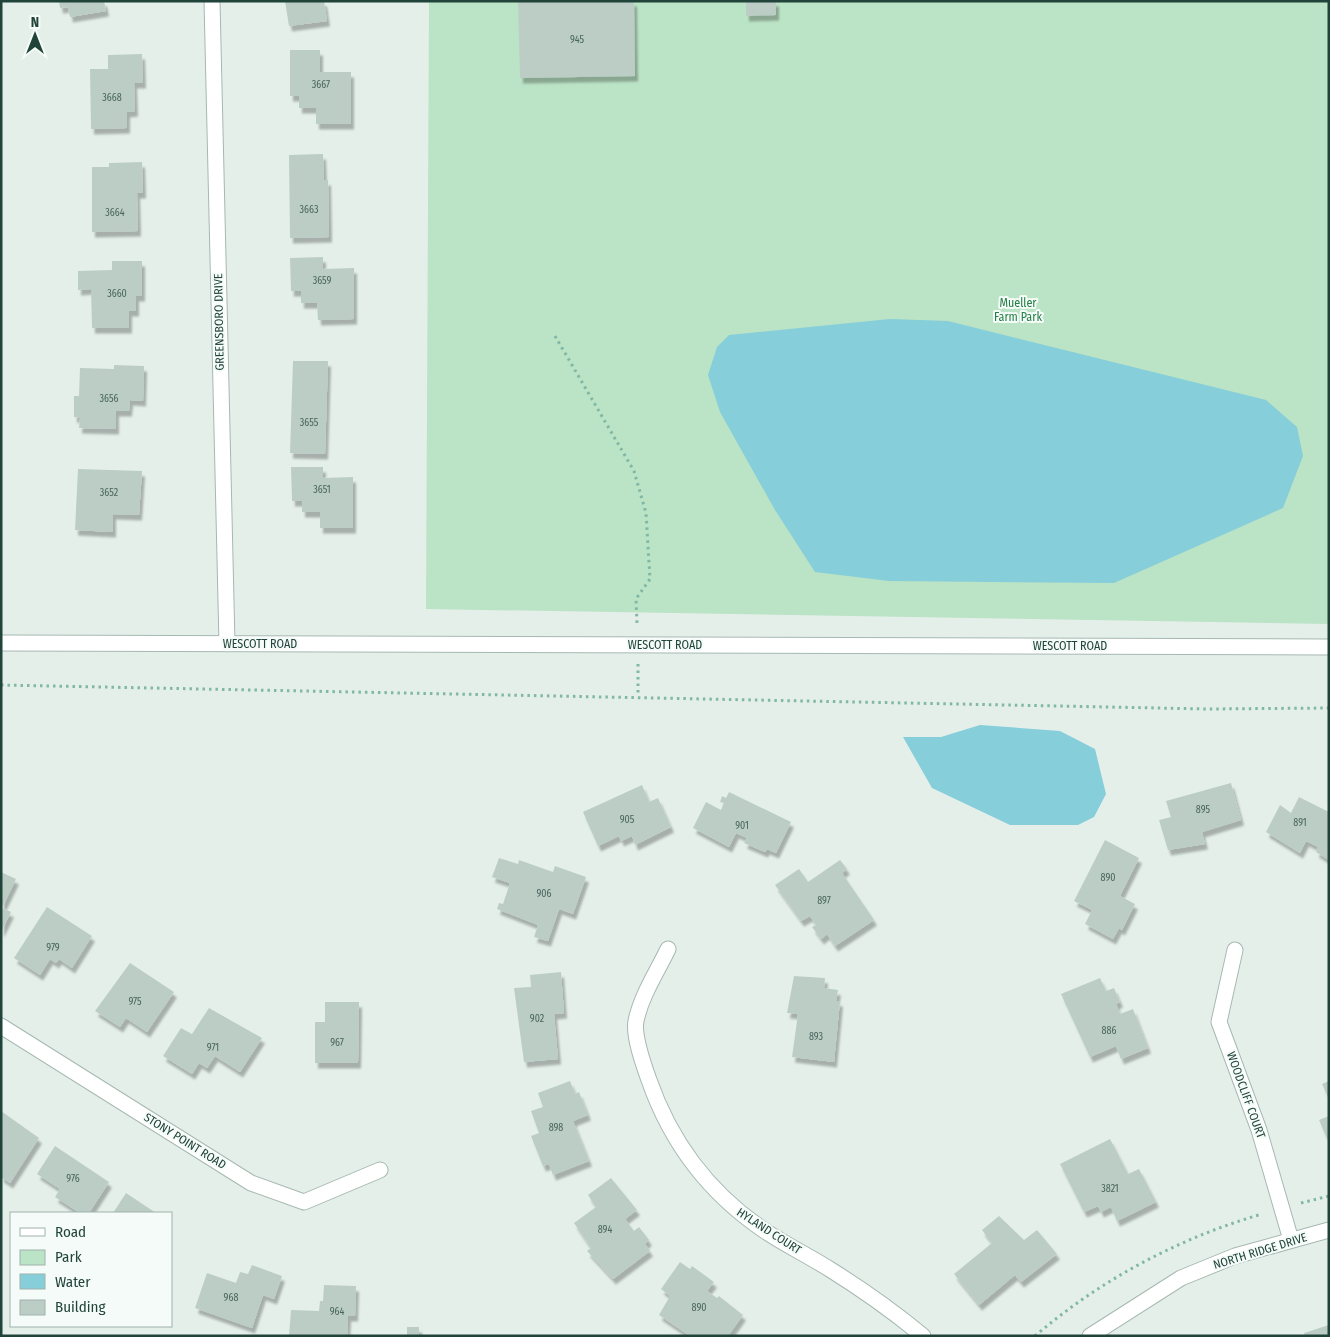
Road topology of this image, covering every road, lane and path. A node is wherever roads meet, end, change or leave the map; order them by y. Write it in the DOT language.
graph roads {
  1 [pos="212,1"];
  2 [pos="555,336"];
  3 [pos="1,643"];
  4 [pos="227,644"];
  5 [pos="638,645"];
  6 [pos="1329,647"];
  7 [pos="1,684"];
  8 [pos="638,696"];
  9 [pos="1329,708"];
  10 [pos="668,948"];
  11 [pos="1235,950"];
  12 [pos="1,1026"];
  13 [pos="380,1170"];
  14 [pos="1329,1196"];
  15 [pos="1283,1208"];
  16 [pos="1329,1230"];
  17 [pos="1291,1240"];
  18 [pos="924,1336"];
  19 [pos="1035,1336"];
  20 [pos="1090,1336"];
  1 -- 4 [label="street, GREENSBORO DRIVE"];
  2 -- 5 [label="path"];
  3 -- 4 [label="street, WESCOTT ROAD"];
  4 -- 5 [label="street, WESCOTT ROAD"];
  5 -- 6 [label="street, WESCOTT ROAD"];
  5 -- 8 [label="path"];
  7 -- 8 [label="path"];
  8 -- 9 [label="path"];
  10 -- 18 [label="street, HYLAND COURT"];
  11 -- 15 [label="street, WOODCLIFF COURT"];
  12 -- 13 [label="street, STONY POINT ROAD"];
  14 -- 15 [label="path"];
  15 -- 17 [label="street, WOODCLIFF COURT"];
  15 -- 19 [label="path"];
  16 -- 17 [label="street, NORTH RIDGE DRIVE"];
  17 -- 20 [label="street, NORTH RIDGE DRIVE"];
}
